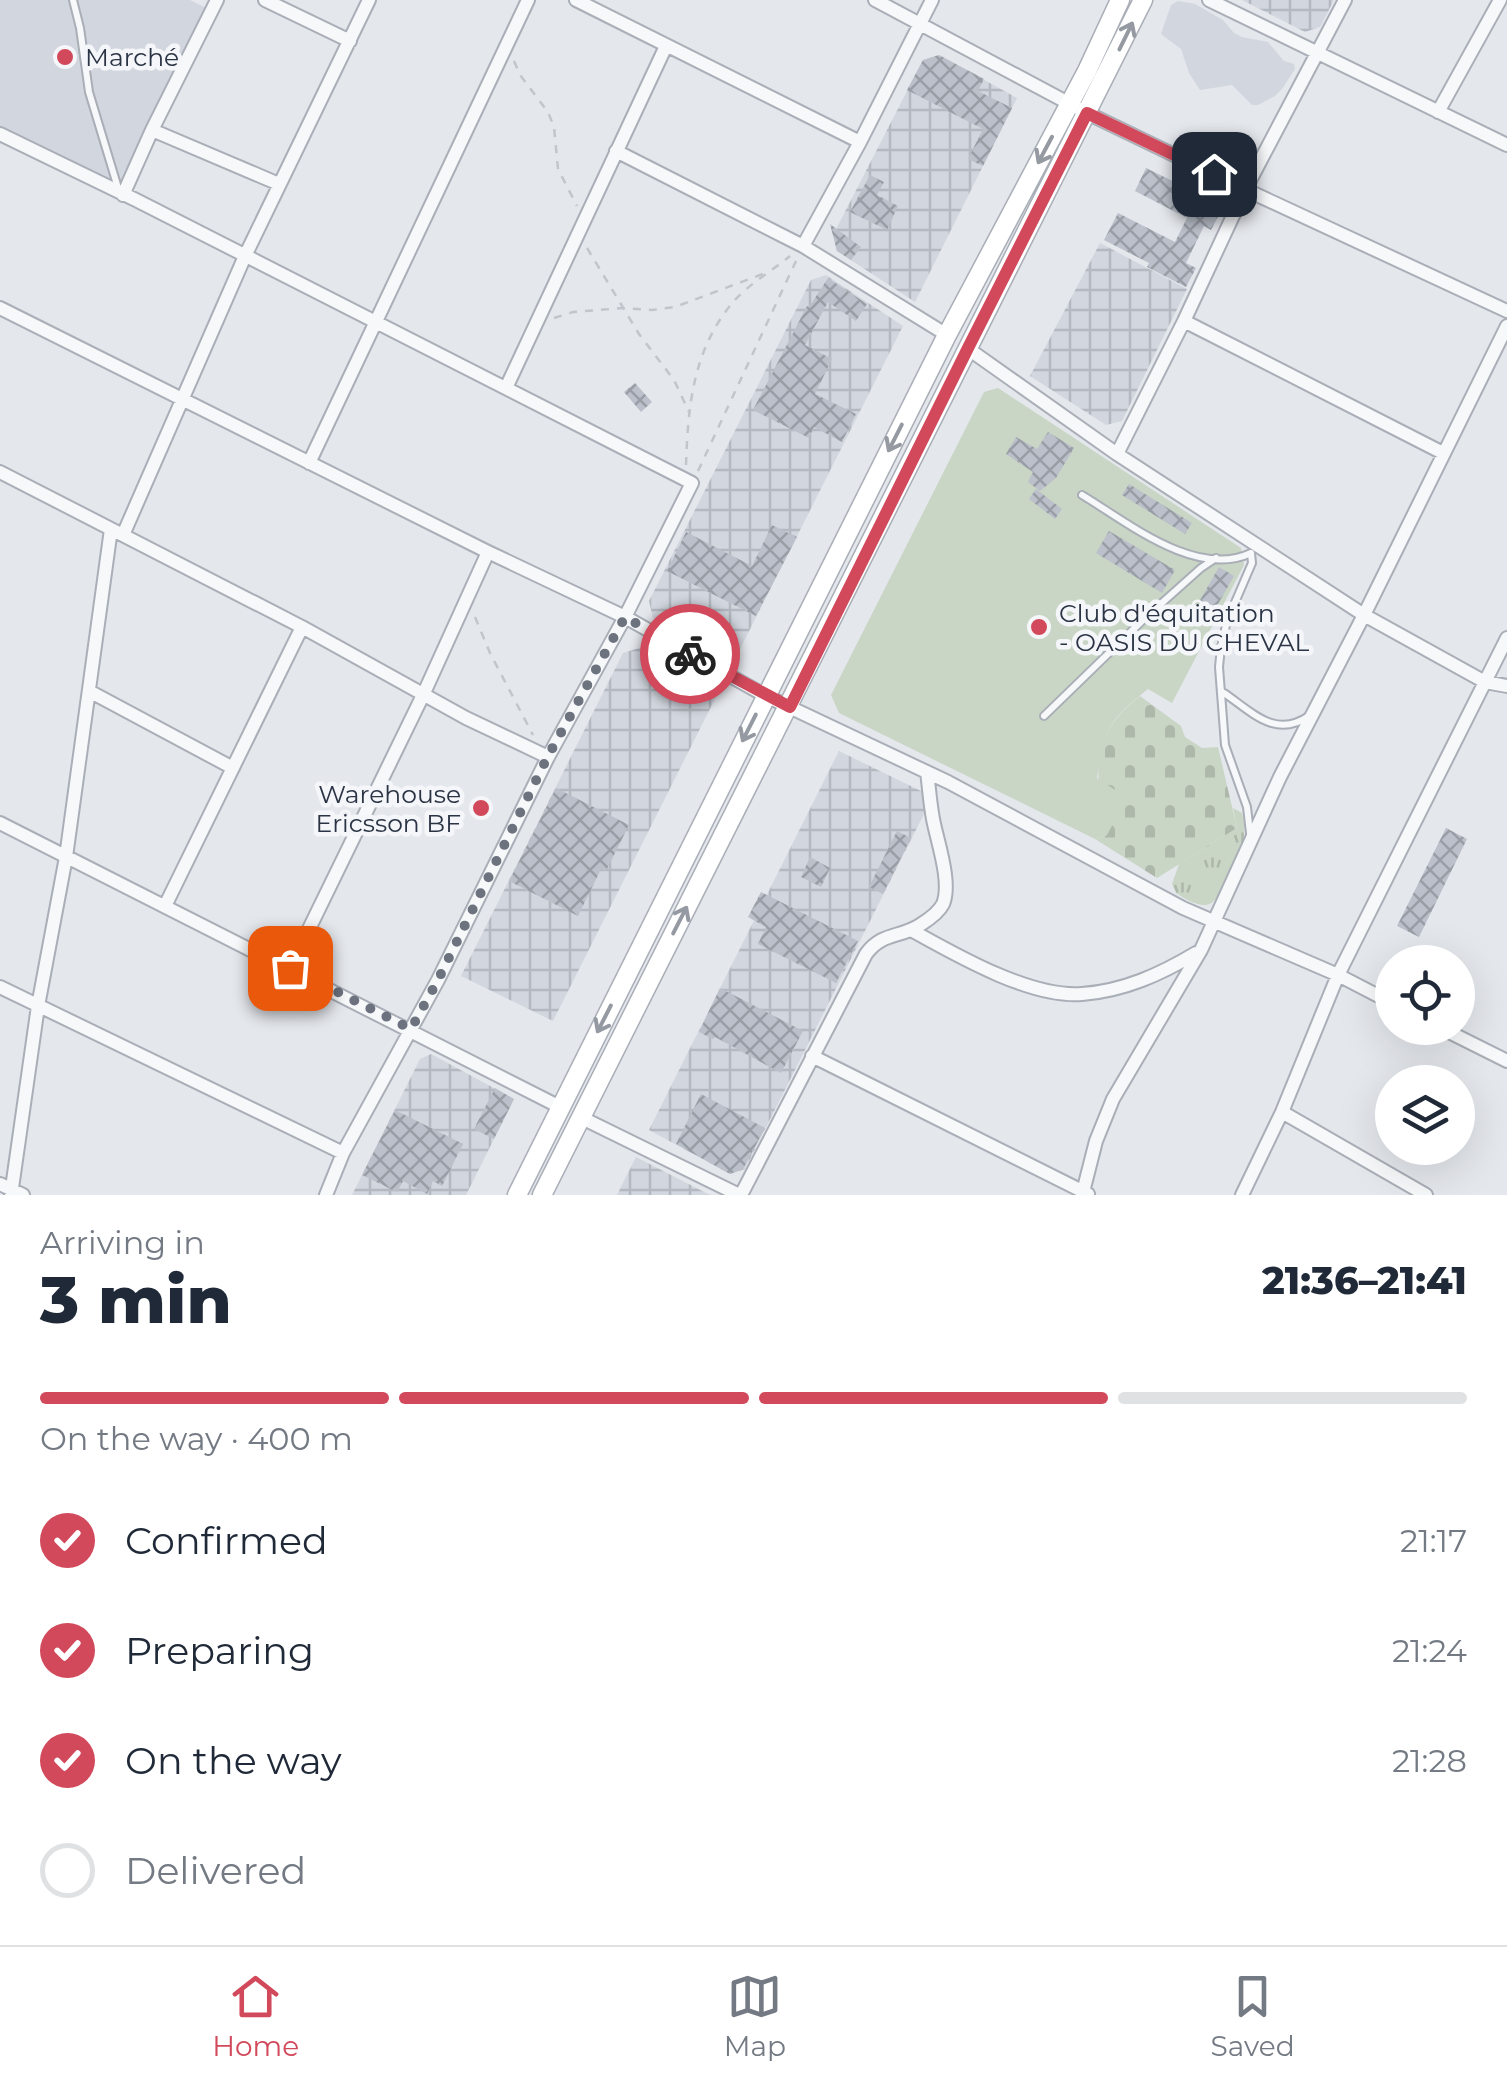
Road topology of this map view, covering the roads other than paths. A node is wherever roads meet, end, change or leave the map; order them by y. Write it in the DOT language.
graph roads {
  1 [pos="73,0"];
  2 [pos="217,0"];
  3 [pos="265,0"];
  4 [pos="369,0"];
  5 [pos="528,0"];
  6 [pos="576,0"];
  7 [pos="876,0"];
  8 [pos="932,0"];
  9 [pos="1120,0"];
  10 [pos="1143,0"];
  11 [pos="1209,0"];
  12 [pos="1345,0"];
  13 [pos="1500,0"];
  14 [pos="920,22"];
  15 [pos="350,42"];
  16 [pos="666,46"];
  17 [pos="1319,52"];
  18 [pos="1070,103"];
  19 [pos="1438,112"];
  20 [pos="1087,113"];
  21 [pos="152,130"];
  22 [pos="0,134"];
  23 [pos="860,142"];
  24 [pos="1507,145"];
  25 [pos="616,151"];
  26 [pos="279,184"];
  27 [pos="1246,190"];
  28 [pos="121,194"];
  29 [pos="802,246"];
  30 [pos="245,256"];
  31 [pos="0,308"];
  32 [pos="1507,311"];
  33 [pos="1184,321"];
  34 [pos="376,322"];
  35 [pos="1507,326"];
  36 [pos="947,335"];
  37 [pos="968,348"];
  38 [pos="506,388"];
  39 [pos="183,400"];
  40 [pos="1117,454"];
  41 [pos="1443,454"];
  42 [pos="308,464"];
  43 [pos="0,472"];
  44 [pos="1082,495"];
  45 [pos="117,532"];
  46 [pos="1256,551"];
  47 [pos="488,552"];
  48 [pos="1216,558"];
  49 [pos="1364,615"];
  50 [pos="625,617"];
  51 [pos="302,628"];
  52 [pos="1507,638"];
  53 [pos="1485,682"];
  54 [pos="1507,686"];
  55 [pos="89,692"];
  56 [pos="1223,692"];
  57 [pos="424,693"];
  58 [pos="766,696"];
  59 [pos="790,707"];
  60 [pos="1315,712"];
  61 [pos="1044,716"];
  62 [pos="542,754"];
  63 [pos="233,768"];
  64 [pos="927,772"];
  65 [pos="0,823"];
  66 [pos="1250,839"];
  67 [pos="66,856"];
  68 [pos="165,906"];
  69 [pos="1213,922"];
  70 [pos="911,930"];
  71 [pos="1200,950"];
  72 [pos="290,968"];
  73 [pos="1338,976"];
  74 [pos="0,987"];
  75 [pos="1375,994"];
  76 [pos="38,1006"];
  77 [pos="411,1029"];
  78 [pos="1475,1044"];
  79 [pos="812,1056"];
  80 [pos="1507,1060"];
  81 [pos="560,1106"];
  82 [pos="1282,1112"];
  83 [pos="580,1116"];
  84 [pos="343,1153"];
  85 [pos="12,1191"];
  86 [pos="1086,1193"];
  87 [pos="326,1195"];
  88 [pos="517,1195"];
  89 [pos="542,1195"];
  90 [pos="740,1195"];
  91 [pos="1242,1195"];
  92 [pos="1426,1195"];
  1 -- 28 [label="lane"];
  2 -- 21 [label="street"];
  3 -- 15 [label="street"];
  4 -- 15 [label="street"];
  5 -- 34 [label="street"];
  6 -- 16 [label="street"];
  7 -- 14 [label="street"];
  8 -- 14 [label="street"];
  9 -- 18 [label="street"];
  20 -- 10 [label="street, one-way"];
  11 -- 17 [label="street"];
  12 -- 17 [label="street"];
  13 -- 19 [label="street"];
  14 -- 18 [label="street"];
  14 -- 23 [label="street"];
  15 -- 26 [label="street"];
  16 -- 23 [label="street"];
  16 -- 25 [label="street"];
  17 -- 19 [label="street"];
  17 -- 27 [label="street"];
  18 -- 20 [label="street"];
  18 -- 36 [label="street, one-way"];
  19 -- 24 [label="street"];
  20 -- 27 [label="street"];
  20 -- 37 [label="street"];
  21 -- 26 [label="street"];
  21 -- 28 [label="street"];
  22 -- 28 [label="street"];
  23 -- 29 [label="street"];
  25 -- 29 [label="street"];
  25 -- 38 [label="street"];
  26 -- 30 [label="street"];
  27 -- 32 [label="street"];
  27 -- 33 [label="street"];
  28 -- 30 [label="street"];
  29 -- 36 [label="street"];
  30 -- 34 [label="street"];
  30 -- 39 [label="street"];
  31 -- 39 [label="street"];
  33 -- 40 [label="street"];
  33 -- 41 [label="street"];
  34 -- 38 [label="street"];
  34 -- 42 [label="street"];
  35 -- 41 [label="street"];
  36 -- 58 [label="street, one-way"];
  37 -- 40 [label="street"];
  37 -- 59 [label="street"];
  38 -- 50 [label="street"];
  39 -- 42 [label="street"];
  39 -- 45 [label="street"];
  40 -- 46 [label="street"];
  41 -- 49 [label="street"];
  42 -- 47 [label="street"];
  43 -- 45 [label="street"];
  44 -- 48 [label="lane"];
  45 -- 51 [label="street"];
  45 -- 55 [label="street"];
  46 -- 48 [label="lane"];
  46 -- 49 [label="street"];
  46 -- 56 [label="lane"];
  47 -- 50 [label="street"];
  47 -- 57 [label="street"];
  48 -- 61 [label="lane"];
  49 -- 53 [label="street"];
  49 -- 60 [label="street"];
  50 -- 58 [label="street"];
  50 -- 62 [label="street"];
  51 -- 57 [label="street"];
  51 -- 63 [label="street"];
  52 -- 53 [label="street"];
  53 -- 54 [label="street"];
  53 -- 73 [label="street"];
  55 -- 63 [label="street"];
  55 -- 67 [label="street"];
  56 -- 60 [label="lane"];
  56 -- 66 [label="lane"];
  57 -- 62 [label="street"];
  57 -- 72 [label="street"];
  58 -- 59 [label="street"];
  58 -- 81 [label="street, one-way"];
  59 -- 64 [label="street"];
  83 -- 59 [label="street, one-way"];
  60 -- 66 [label="street"];
  62 -- 77 [label="street"];
  63 -- 68 [label="street"];
  64 -- 69 [label="street"];
  64 -- 70 [label="street"];
  65 -- 67 [label="street"];
  66 -- 69 [label="street"];
  67 -- 68 [label="street"];
  67 -- 76 [label="street"];
  68 -- 72 [label="street"];
  69 -- 71 [label="street"];
  69 -- 73 [label="street"];
  70 -- 71 [label="street"];
  70 -- 79 [label="street"];
  71 -- 86 [label="street"];
  72 -- 77 [label="street"];
  73 -- 75 [label="street"];
  73 -- 82 [label="street"];
  74 -- 76 [label="street"];
  76 -- 84 [label="street"];
  76 -- 85 [label="street"];
  77 -- 81 [label="street"];
  77 -- 84 [label="street"];
  78 -- 80 [label="street"];
  79 -- 86 [label="street"];
  79 -- 90 [label="street"];
  81 -- 88 [label="street"];
  82 -- 91 [label="street"];
  82 -- 92 [label="street"];
  83 -- 89 [label="street"];
  83 -- 90 [label="street"];
  84 -- 87 [label="street"];
}
